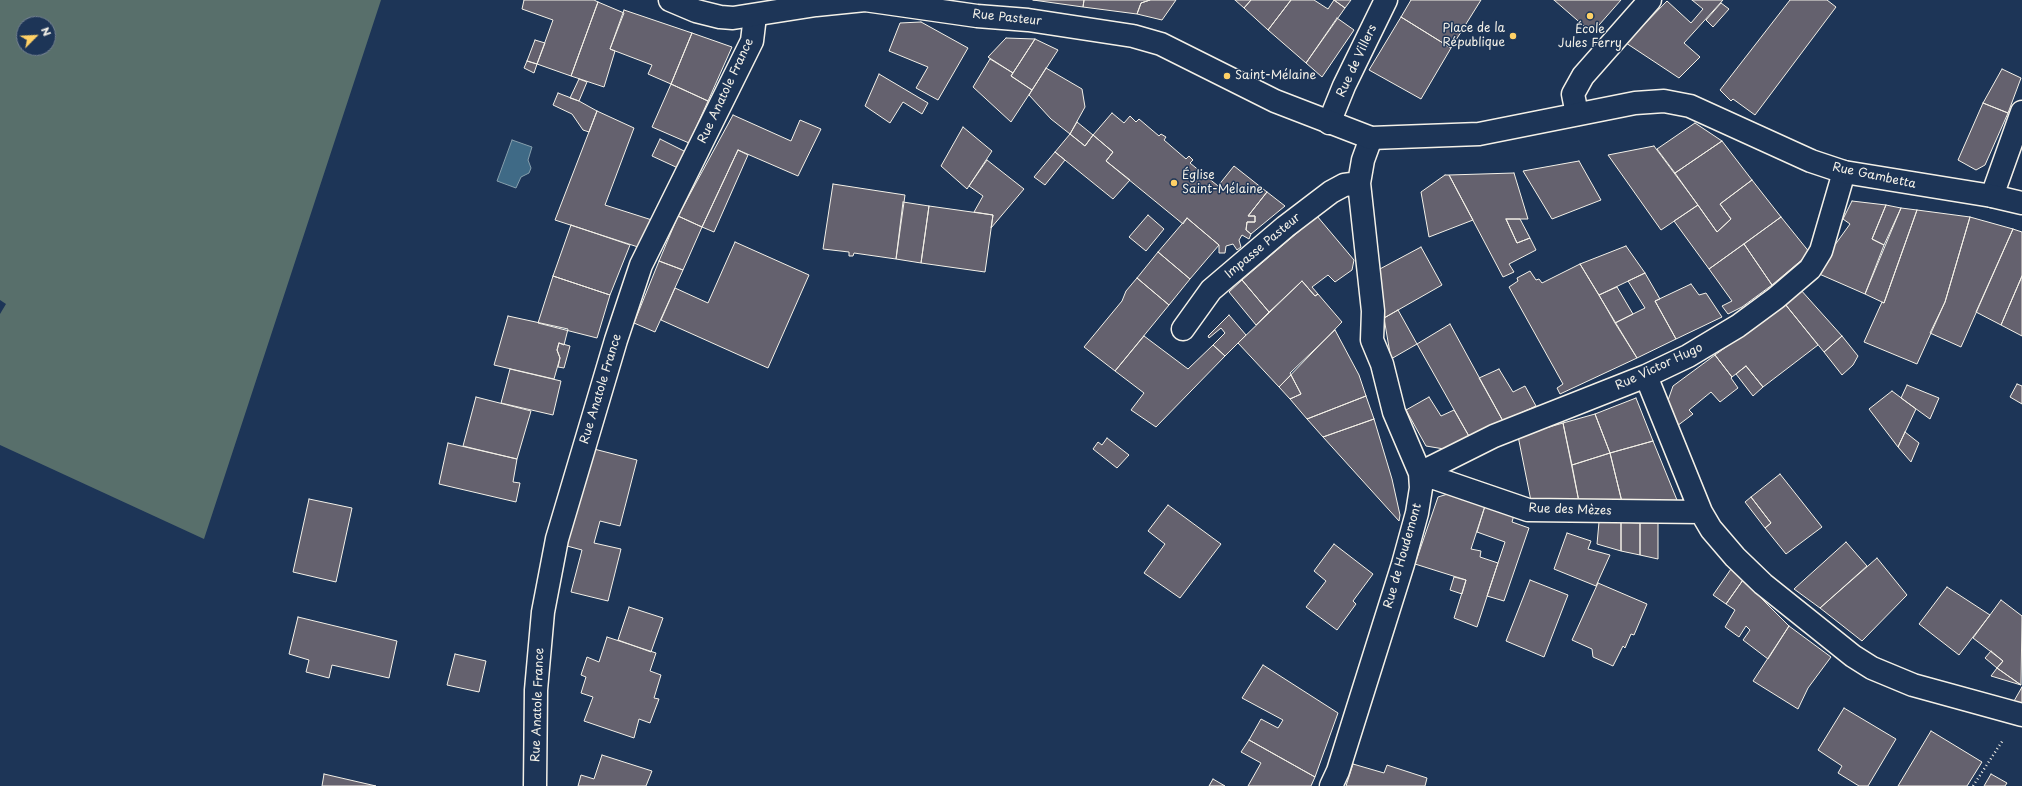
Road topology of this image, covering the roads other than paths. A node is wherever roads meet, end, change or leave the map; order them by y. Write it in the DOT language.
graph roads {
  1 [pos="670,0"];
  2 [pos="865,0"];
  3 [pos="1386,0"];
  4 [pos="1650,0"];
  5 [pos="755,16"];
  6 [pos="2022,112"];
  7 [pos="1578,114"];
  8 [pos="1329,122"];
  9 [pos="1371,138"];
  10 [pos="1844,172"];
  11 [pos="1359,183"];
  12 [pos="1992,196"];
  13 [pos="2022,203"];
  14 [pos="1183,329"];
  15 [pos="1646,376"];
  16 [pos="1420,473"];
  17 [pos="1701,512"];
  18 [pos="2020,714"];
  19 [pos="535,786"];
  20 [pos="1331,786"];
  1 -- 5 [label="street, Rue Pasteur"];
  2 -- 5 [label="street, Rue Pasteur"];
  2 -- 8 [label="street, Rue Pasteur"];
  3 -- 8 [label="street, Rue de Villers"];
  4 -- 7 [label="street"];
  5 -- 19 [label="street, Rue Anatole France"];
  6 -- 12 [label="street"];
  7 -- 9 [label="street"];
  7 -- 10 [label="street, Rue Gambetta"];
  8 -- 9 [label="street"];
  9 -- 11 [label="street, Rue de Houdemont"];
  10 -- 12 [label="street, Rue Gambetta"];
  10 -- 15 [label="street, Rue Victor Hugo"];
  11 -- 14 [label="street, Impasse Pasteur"];
  11 -- 16 [label="street, Rue de Houdemont"];
  12 -- 13 [label="street, Rue Gambetta"];
  15 -- 16 [label="street, Rue Victor Hugo"];
  15 -- 17 [label="street"];
  16 -- 17 [label="street, Rue des Mèzes"];
  16 -- 20 [label="street, Rue de Houdemont"];
  17 -- 18 [label="street"];
}
